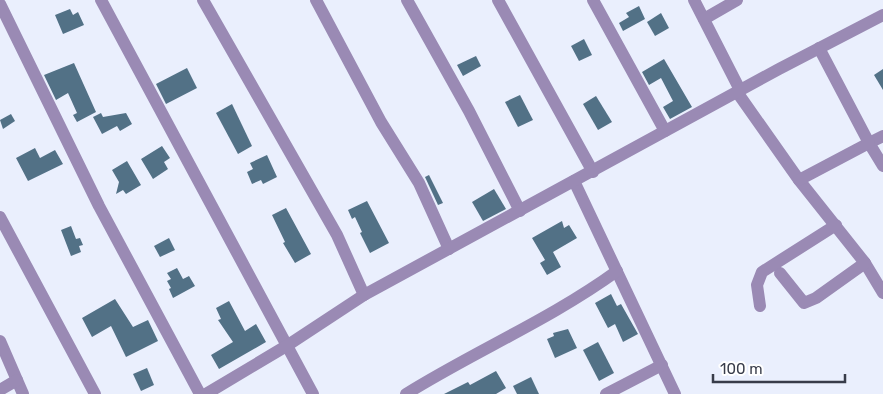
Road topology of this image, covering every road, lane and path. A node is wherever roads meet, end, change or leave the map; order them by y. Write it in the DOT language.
graph roads {
  1 [pos="9,0"];
  2 [pos="101,0"];
  3 [pos="203,0"];
  4 [pos="316,0"];
  5 [pos="407,0"];
  6 [pos="498,0"];
  7 [pos="593,0"];
  8 [pos="694,0"];
  9 [pos="737,0"];
  10 [pos="0,4"];
  11 [pos="883,15"];
  12 [pos="704,19"];
  13 [pos="819,48"];
  14 [pos="737,92"];
  15 [pos="665,131"];
  16 [pos="883,136"];
  17 [pos="869,143"];
  18 [pos="883,166"];
  19 [pos="593,172"];
  20 [pos="799,180"];
  21 [pos="574,181"];
  22 [pos="520,211"];
  23 [pos="0,218"];
  24 [pos="836,225"];
  25 [pos="449,249"];
  26 [pos="865,263"];
  27 [pos="618,271"];
  28 [pos="780,273"];
  29 [pos="883,293"];
  30 [pos="364,295"];
  31 [pos="760,306"];
  32 [pos="0,341"];
  33 [pos="288,345"];
  34 [pos="662,365"];
  35 [pos="18,380"];
  36 [pos="0,390"];
  37 [pos="23,394"];
  38 [pos="95,394"];
  39 [pos="200,394"];
  40 [pos="206,394"];
  41 [pos="313,394"];
  42 [pos="406,394"];
  43 [pos="606,394"];
  44 [pos="675,394"];
  1 -- 10 [label="street"];
  2 -- 33 [label="street"];
  3 -- 30 [label="street"];
  4 -- 25 [label="street"];
  5 -- 22 [label="street"];
  6 -- 19 [label="street"];
  7 -- 15 [label="street"];
  8 -- 12 [label="street"];
  9 -- 12 [label="street"];
  10 -- 39 [label="street"];
  11 -- 13 [label="street"];
  12 -- 14 [label="street"];
  13 -- 14 [label="street"];
  13 -- 17 [label="street"];
  14 -- 15 [label="street"];
  14 -- 20 [label="street"];
  15 -- 19 [label="street"];
  16 -- 17 [label="street"];
  17 -- 18 [label="street"];
  17 -- 20 [label="street"];
  19 -- 21 [label="street"];
  20 -- 24 [label="street"];
  21 -- 22 [label="street"];
  21 -- 27 [label="street"];
  22 -- 25 [label="street"];
  23 -- 38 [label="street"];
  24 -- 26 [label="street"];
  24 -- 31 [label="street"];
  25 -- 30 [label="street"];
  26 -- 28 [label="street"];
  26 -- 29 [label="street"];
  27 -- 34 [label="street"];
  27 -- 42 [label="street"];
  30 -- 33 [label="street"];
  32 -- 35 [label="street"];
  33 -- 40 [label="street"];
  33 -- 41 [label="street"];
  34 -- 43 [label="street"];
  34 -- 44 [label="street"];
  35 -- 36 [label="street"];
  35 -- 37 [label="street"];
}
